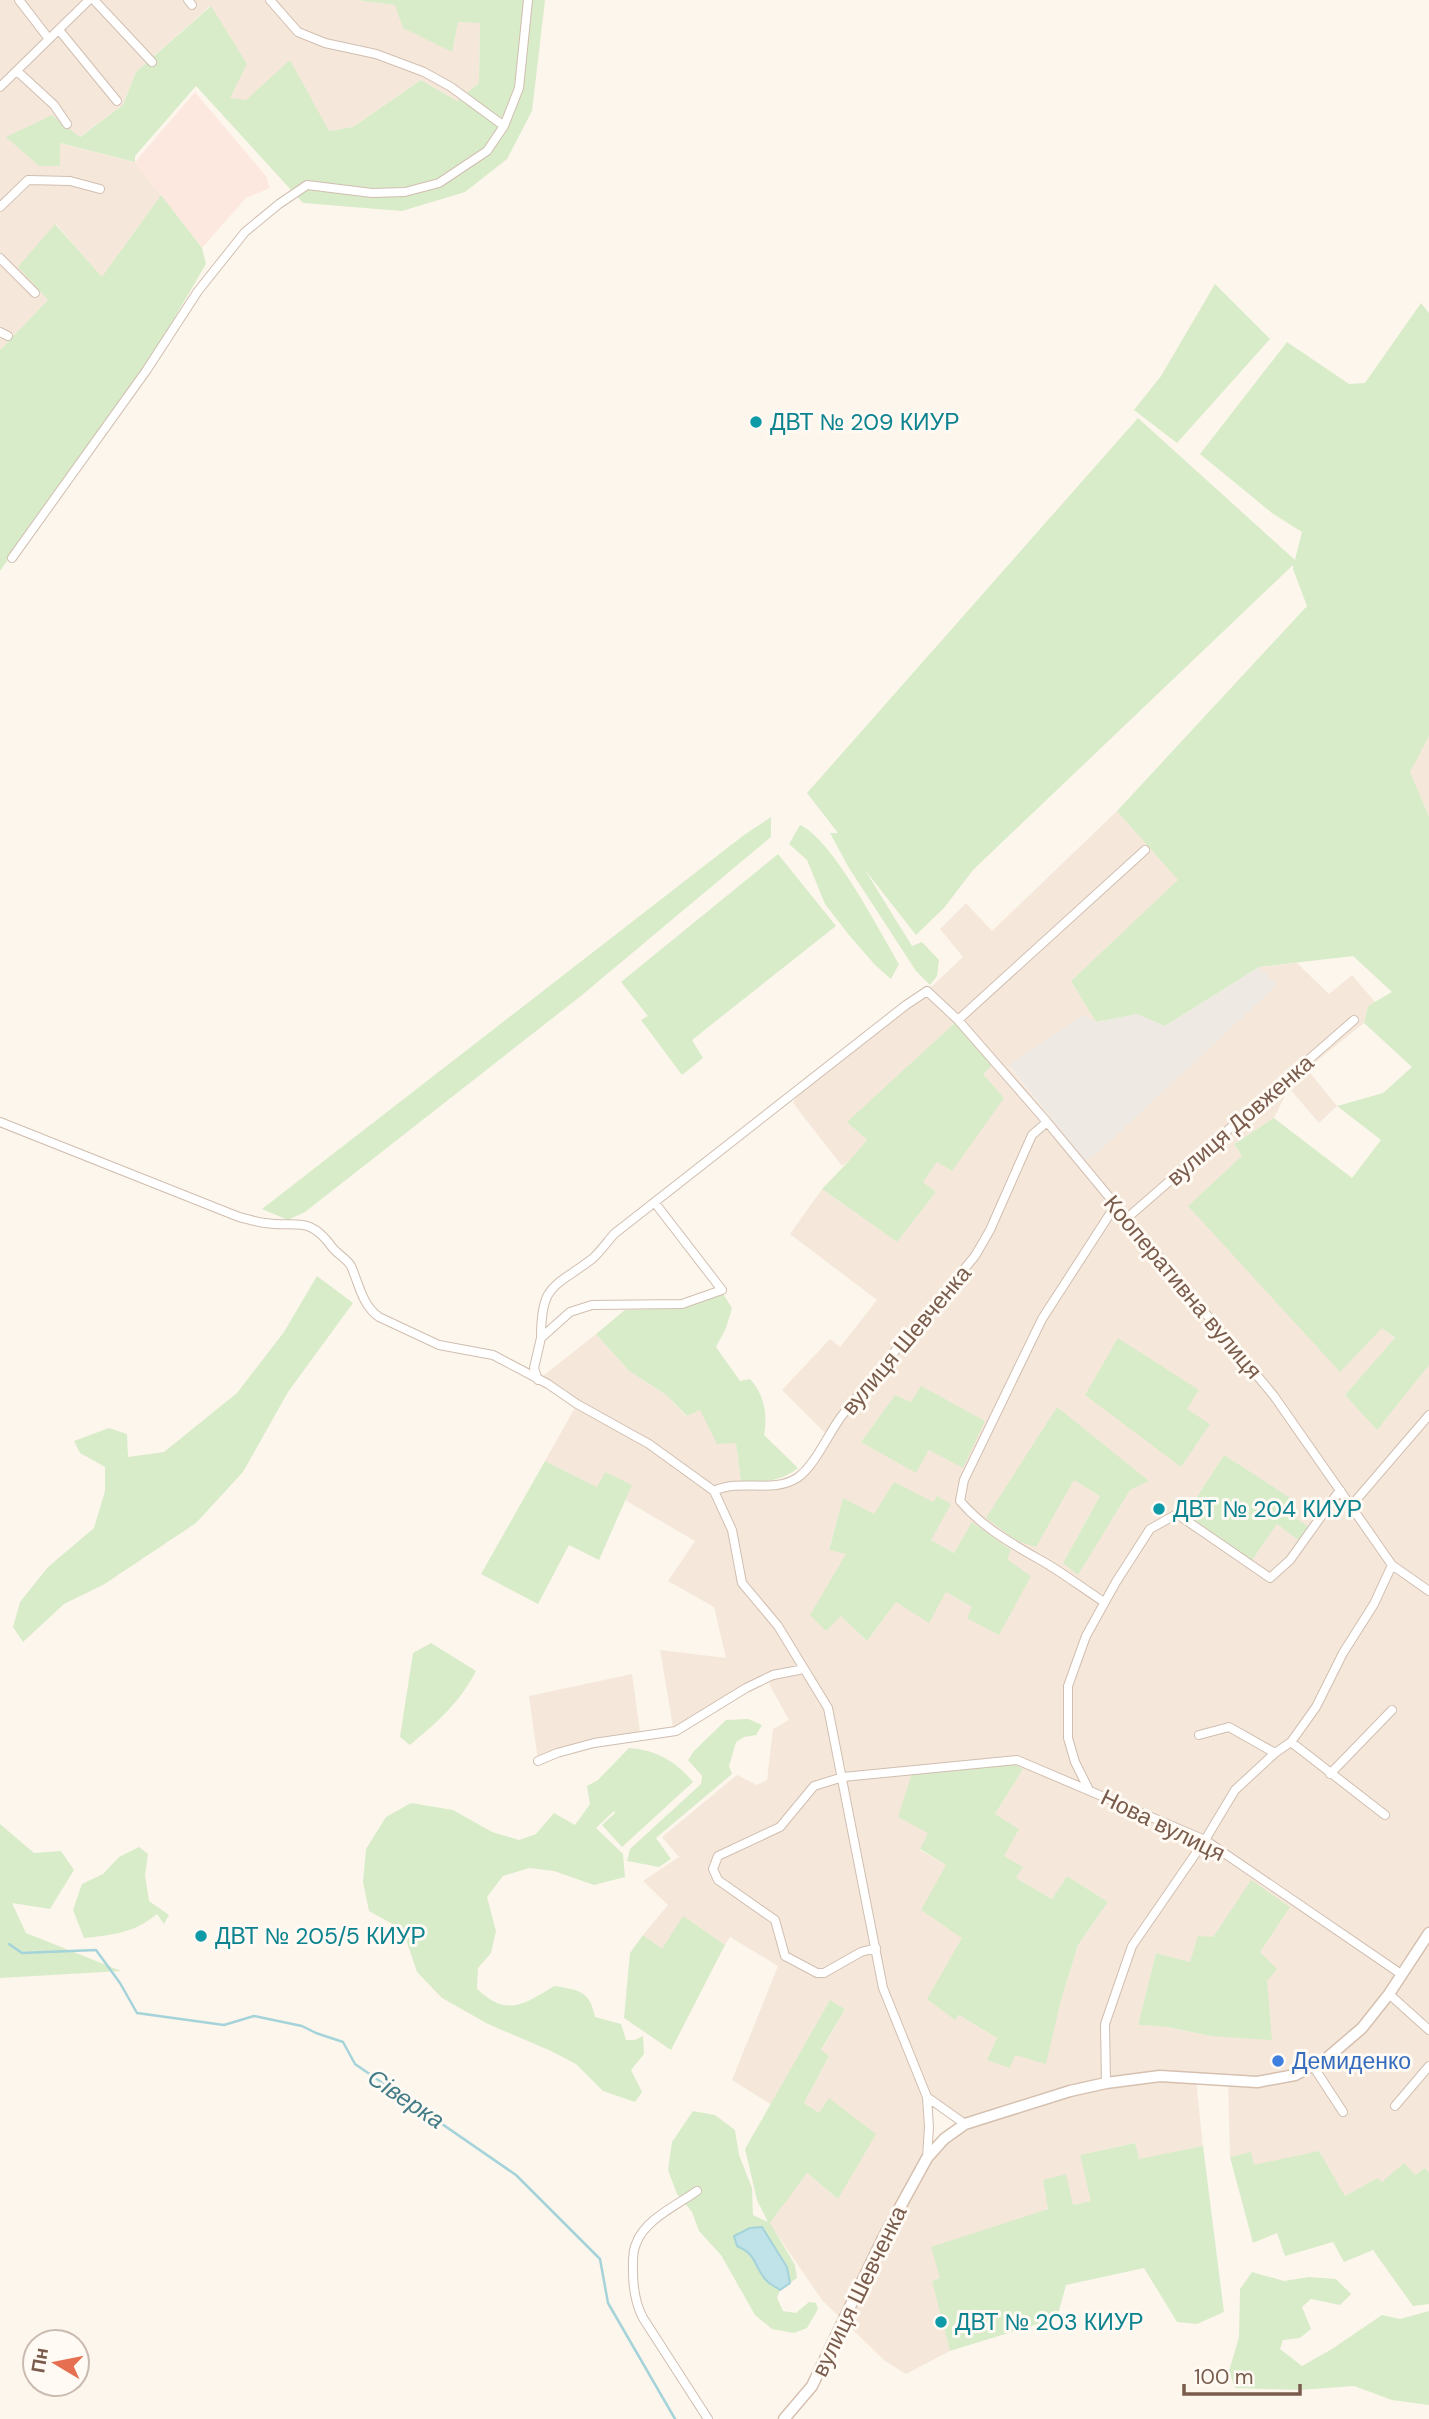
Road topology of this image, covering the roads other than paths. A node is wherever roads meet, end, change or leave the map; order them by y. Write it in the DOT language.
graph roads {
  1 [pos="19,0"];
  2 [pos="91,0"];
  3 [pos="270,0"];
  4 [pos="528,0"];
  5 [pos="59,30"];
  6 [pos="49,39"];
  7 [pos="152,62"];
  8 [pos="17,71"];
  9 [pos="0,87"];
  10 [pos="117,101"];
  11 [pos="67,124"];
  12 [pos="504,127"];
  13 [pos="100,189"];
  14 [pos="0,207"];
  15 [pos="0,258"];
  16 [pos="35,293"];
  17 [pos="12,558"];
  18 [pos="1145,850"];
  19 [pos="958,1020"];
  20 [pos="1354,1020"];
  21 [pos="0,1122"];
  22 [pos="1047,1122"];
  23 [pos="655,1203"];
  24 [pos="1115,1206"];
  25 [pos="1126,1219"];
  26 [pos="541,1338"];
  27 [pos="538,1380"];
  28 [pos="1429,1415"];
  29 [pos="1340,1490"];
  30 [pos="714,1491"];
  31 [pos="1351,1506"];
  32 [pos="1392,1565"];
  33 [pos="1429,1591"];
  34 [pos="1104,1602"];
  35 [pos="804,1669"];
  36 [pos="1392,1710"];
  37 [pos="1199,1735"];
  38 [pos="1291,1742"];
  39 [pos="1275,1753"];
  40 [pos="538,1761"];
  41 [pos="1075,1762"];
  42 [pos="1330,1774"];
  43 [pos="843,1777"];
  44 [pos="1063,1779"];
  45 [pos="1088,1788"];
  46 [pos="1385,1815"];
  47 [pos="1205,1840"];
  48 [pos="1429,1933"];
  49 [pos="876,1948"];
  50 [pos="1401,1974"];
  51 [pos="1389,1994"];
  52 [pos="1429,2030"];
  53 [pos="1313,2066"];
  54 [pos="1429,2066"];
  55 [pos="1106,2083"];
  56 [pos="927,2097"];
  57 [pos="1395,2106"];
  58 [pos="1343,2112"];
  59 [pos="965,2124"];
  60 [pos="927,2158"];
  61 [pos="697,2191"];
  62 [pos="708,2419"];
  63 [pos="785,2419"];
  1 -- 6 [label="street"];
  2 -- 5 [label="street"];
  2 -- 7 [label="street"];
  3 -- 12 [label="street"];
  4 -- 12 [label="street"];
  5 -- 6 [label="street"];
  5 -- 10 [label="street"];
  6 -- 8 [label="street"];
  8 -- 9 [label="street"];
  8 -- 11 [label="street"];
  12 -- 17 [label="street"];
  13 -- 14 [label="street"];
  15 -- 16 [label="street"];
  18 -- 19 [label="street"];
  19 -- 22 [label="street, Кооперативна вулиця"];
  19 -- 23 [label="street, Кооперативна вулиця"];
  20 -- 25 [label="street, вулиця Довженка"];
  21 -- 27 [label="street, вулиця Шевченка"];
  22 -- 24 [label="street, Кооперативна вулиця"];
  22 -- 30 [label="street, вулиця Шевченка"];
  23 -- 26 [label="street, Кооперативна вулиця"];
  23 -- 26 [label="street"];
  24 -- 25 [label="street, Кооперативна вулиця"];
  24 -- 34 [label="street"];
  25 -- 29 [label="street, Кооперативна вулиця"];
  26 -- 27 [label="street, Кооперативна вулиця"];
  27 -- 30 [label="street, вулиця Шевченка"];
  28 -- 31 [label="street"];
  29 -- 31 [label="street, Кооперативна вулиця"];
  29 -- 34 [label="street, Нова вулиця"];
  30 -- 35 [label="street, вулиця Шевченка"];
  31 -- 32 [label="street, Кооперативна вулиця"];
  32 -- 33 [label="street, Кооперативна вулиця"];
  32 -- 38 [label="street"];
  34 -- 41 [label="street, Нова вулиця"];
  35 -- 40 [label="street"];
  35 -- 43 [label="street, вулиця Шевченка"];
  36 -- 42 [label="street"];
  37 -- 39 [label="street"];
  38 -- 39 [label="street"];
  38 -- 42 [label="street"];
  39 -- 47 [label="street"];
  41 -- 44 [label="street"];
  41 -- 45 [label="street, Нова вулиця"];
  42 -- 46 [label="street"];
  43 -- 44 [label="street"];
  43 -- 49 [label="street, вулиця Шевченка"];
  43 -- 49 [label="street"];
  44 -- 45 [label="street"];
  45 -- 47 [label="street, Нова вулиця"];
  47 -- 50 [label="street, Нова вулиця"];
  47 -- 55 [label="street"];
  48 -- 50 [label="street, вулиця Шевченка"];
  49 -- 56 [label="street, вулиця Шевченка"];
  50 -- 51 [label="street, вулиця Шевченка"];
  51 -- 52 [label="street"];
  51 -- 53 [label="street, вулиця Шевченка"];
  53 -- 55 [label="street, вулиця Шевченка"];
  53 -- 58 [label="street"];
  54 -- 57 [label="street"];
  55 -- 59 [label="street, вулиця Шевченка"];
  56 -- 59 [label="street"];
  56 -- 60 [label="street, вулиця Шевченка"];
  59 -- 60 [label="street, вулиця Шевченка"];
  60 -- 63 [label="street, вулиця Шевченка"];
  61 -- 62 [label="street"];
}
